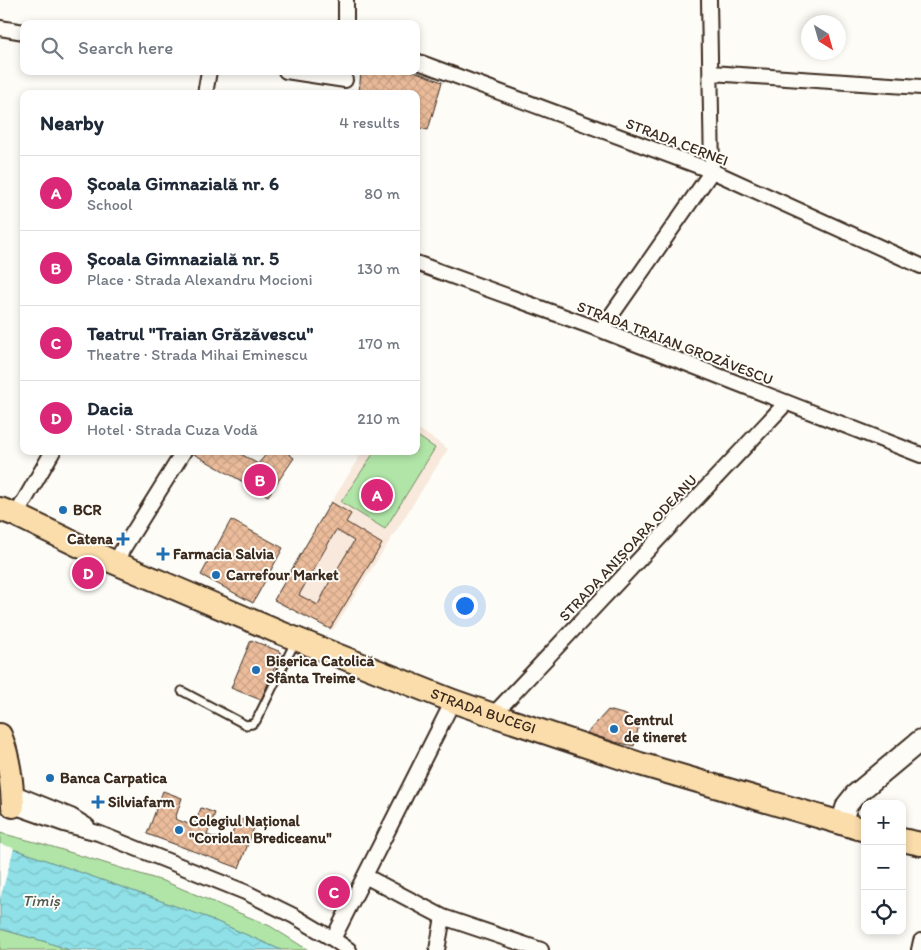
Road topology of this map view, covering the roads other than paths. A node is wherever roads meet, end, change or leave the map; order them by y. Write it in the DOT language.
graph roads {
  1 [pos="346,0"];
  2 [pos="709,0"];
  3 [pos="346,20"];
  4 [pos="0,28"];
  5 [pos="20,31"];
  6 [pos="420,62"];
  7 [pos="711,73"];
  8 [pos="208,75"];
  9 [pos="307,75"];
  10 [pos="344,82"];
  11 [pos="921,87"];
  12 [pos="206,90"];
  13 [pos="712,171"];
  14 [pos="420,264"];
  15 [pos="921,266"];
  16 [pos="601,330"];
  17 [pos="786,403"];
  18 [pos="50,455"];
  19 [pos="181,455"];
  20 [pos="921,455"];
  21 [pos="8,512"];
  22 [pos="116,557"];
  23 [pos="296,639"];
  24 [pos="182,691"];
  25 [pos="453,701"];
  26 [pos="493,715"];
  27 [pos="0,735"];
  28 [pos="921,740"];
  29 [pos="12,799"];
  30 [pos="841,824"];
  31 [pos="861,829"];
  32 [pos="906,841"];
  33 [pos="921,844"];
  34 [pos="365,876"];
  35 [pos="443,917"];
  36 [pos="333,939"];
  37 [pos="921,941"];
  38 [pos="349,950"];
  39 [pos="437,950"];
  40 [pos="541,950"];
  41 [pos="918,950"];
  1 -- 3 [label="street"];
  2 -- 7 [label="street"];
  4 -- 5 [label="street"];
  6 -- 13 [label="street, STRADA CERNEI"];
  7 -- 11 [label="street"];
  7 -- 13 [label="street"];
  8 -- 12 [label="street"];
  9 -- 10 [label="street"];
  13 -- 15 [label="street, STRADA CERNEI"];
  13 -- 16 [label="street"];
  14 -- 16 [label="street, STRADA TRAIAN GROZĂVESCU"];
  16 -- 17 [label="street, STRADA TRAIAN GROZĂVESCU"];
  17 -- 20 [label="street, STRADA TRAIAN GROZĂVESCU"];
  17 -- 26 [label="street, STRADA ANIȘOARA ODEANU"];
  18 -- 21 [label="street"];
  19 -- 22 [label="street"];
  21 -- 22 [label="main road, STRADA BUCEGI"];
  22 -- 23 [label="main road, STRADA BUCEGI"];
  23 -- 24 [label="lane"];
  23 -- 25 [label="main road, STRADA BUCEGI"];
  25 -- 26 [label="main road, STRADA BUCEGI"];
  25 -- 34 [label="street"];
  26 -- 30 [label="main road, STRADA BUCEGI"];
  27 -- 29 [label="main road"];
  28 -- 30 [label="main road"];
  29 -- 36 [label="street"];
  30 -- 31 [label="main road, STRADA BUCEGI"];
  32 -- 33 [label="main road"];
  34 -- 35 [label="street"];
  34 -- 36 [label="street"];
  35 -- 39 [label="street"];
  35 -- 40 [label="street"];
  36 -- 38 [label="street"];
  37 -- 41 [label="street"];
}
